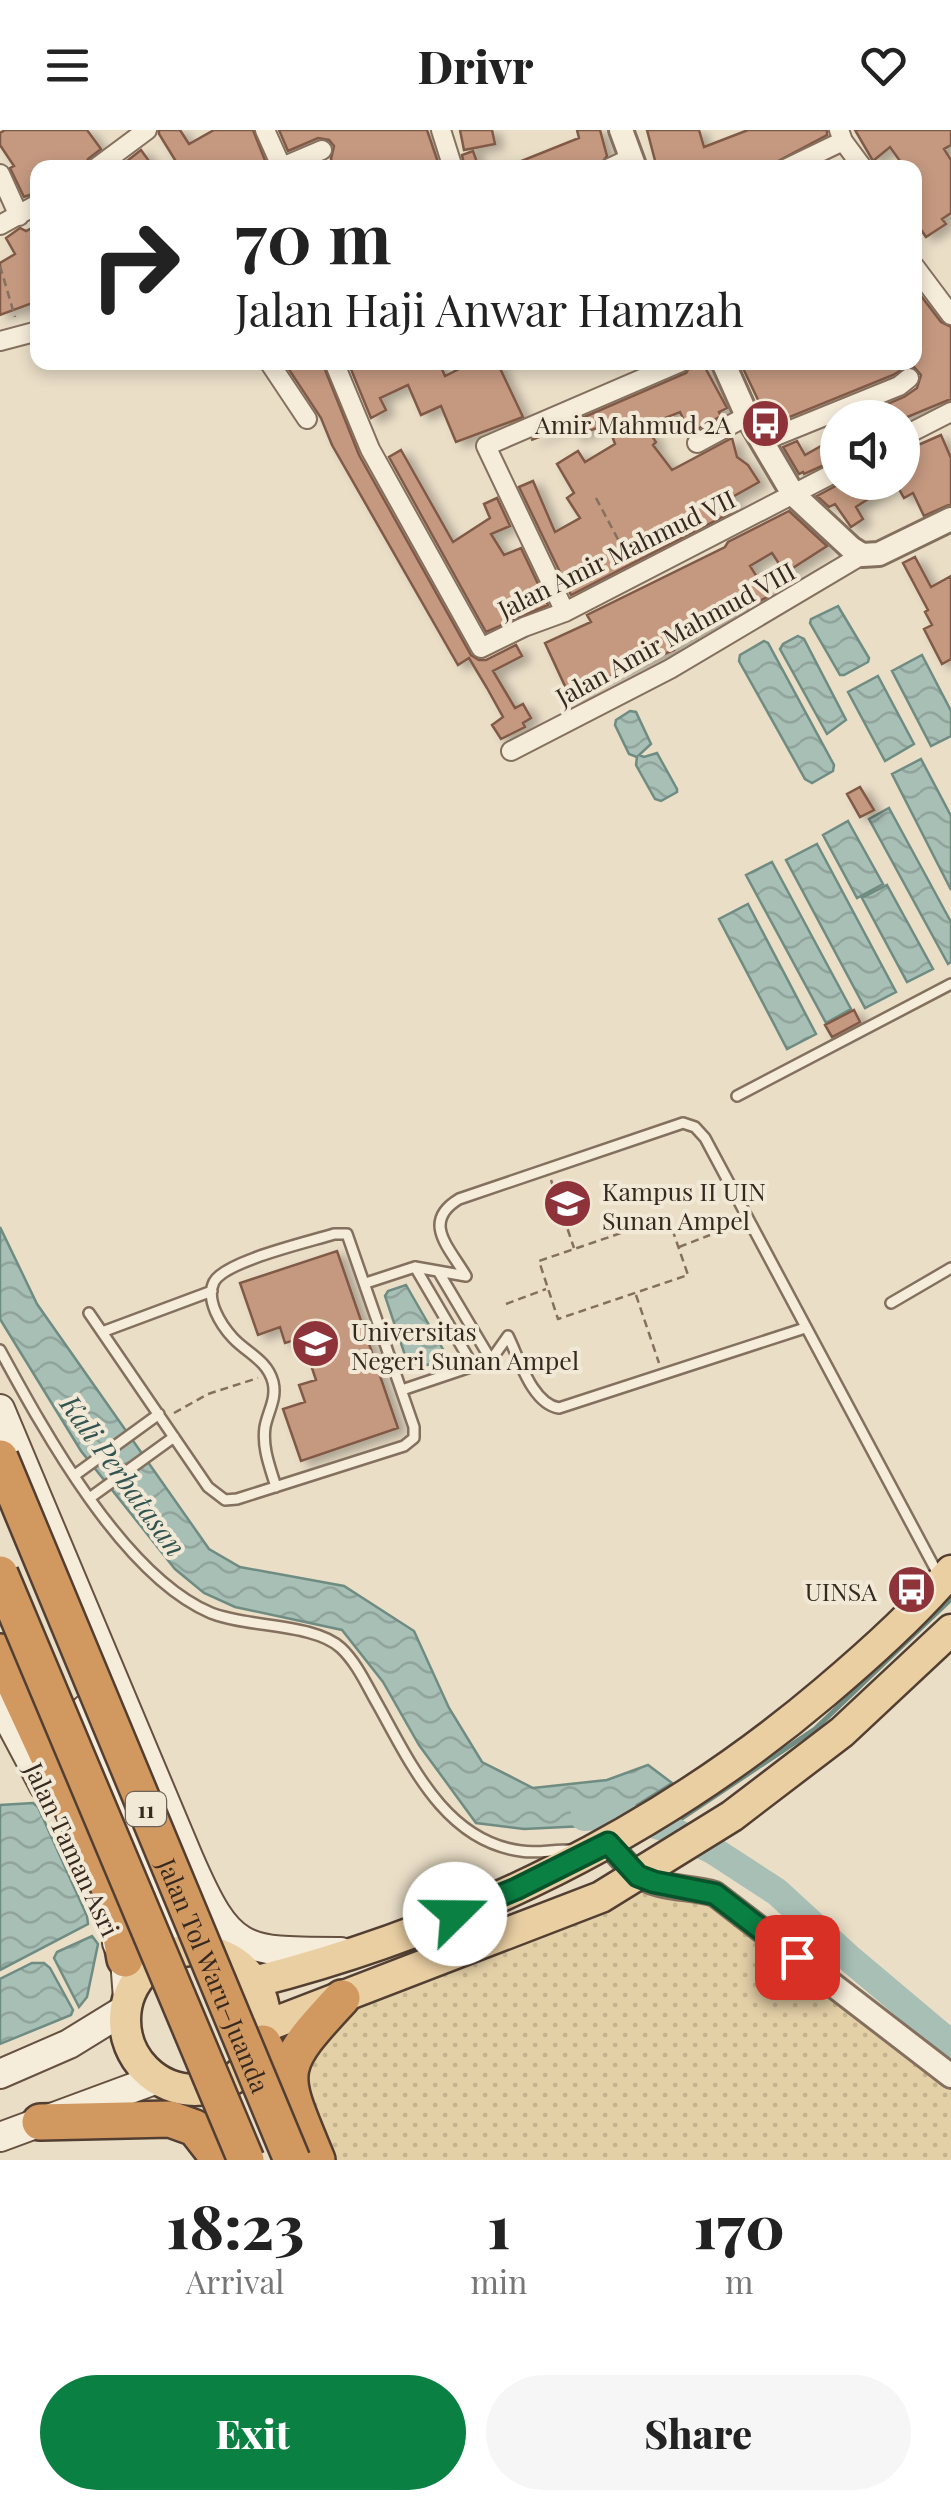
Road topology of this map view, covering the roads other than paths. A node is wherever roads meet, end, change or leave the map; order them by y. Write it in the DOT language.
graph roads {
  1 [pos="264,130"];
  2 [pos="440,130"];
  3 [pos="621,130"];
  4 [pos="143,131"];
  5 [pos="841,136"];
  6 [pos="322,150"];
  7 [pos="106,160"];
  8 [pos="279,160"];
  9 [pos="298,160"];
  10 [pos="450,160"];
  11 [pos="625,160"];
  12 [pos="800,160"];
  13 [pos="858,160"];
  14 [pos="0,174"];
  15 [pos="30,209"];
  16 [pos="19,216"];
  17 [pos="0,224"];
  18 [pos="922,277"];
  19 [pos="951,315"];
  20 [pos="30,333"];
  21 [pos="3,340"];
  22 [pos="274,370"];
  23 [pos="337,370"];
  24 [pos="662,370"];
  25 [pos="728,370"];
  26 [pos="909,378"];
  27 [pos="951,412"];
  28 [pos="747,416"];
  29 [pos="306,420"];
  30 [pos="920,428"];
  31 [pos="761,442"];
  32 [pos="697,443"];
  33 [pos="820,480"];
  34 [pos="794,494"];
  35 [pos="951,518"];
  36 [pos="862,556"];
  37 [pos="565,612"];
  38 [pos="511,751"];
  39 [pos="951,984"];
  40 [pos="737,1096"];
  41 [pos="415,1267"];
  42 [pos="951,1268"];
  43 [pos="438,1271"];
  44 [pos="366,1283"];
  45 [pos="212,1291"];
  46 [pos="891,1303"];
  47 [pos="89,1313"];
  48 [pos="804,1328"];
  49 [pos="102,1332"];
  50 [pos="0,1350"];
  51 [pos="491,1360"];
  52 [pos="474,1366"];
  53 [pos="402,1390"];
  54 [pos="0,1408"];
  55 [pos="160,1417"];
  56 [pos="174,1437"];
  57 [pos="0,1458"];
  58 [pos="75,1475"];
  59 [pos="276,1487"];
  60 [pos="91,1497"];
  61 [pos="0,1499"];
  62 [pos="0,1574"];
  63 [pos="946,1577"];
  64 [pos="951,1630"];
  65 [pos="0,1652"];
  66 [pos="15,1710"];
  67 [pos="606,1845"];
  68 [pos="644,1872"];
  69 [pos="184,1950"];
  70 [pos="362,1952"];
  71 [pos="125,1959"];
  72 [pos="320,1965"];
  73 [pos="254,1982"];
  74 [pos="335,2000"];
  75 [pos="127,2004"];
  76 [pos="264,2034"];
  77 [pos="0,2074"];
  78 [pos="951,2076"];
  79 [pos="157,2079"];
  80 [pos="290,2094"];
  81 [pos="40,2122"];
  82 [pos="0,2137"];
  83 [pos="220,2160"];
  84 [pos="246,2160"];
  85 [pos="292,2160"];
  86 [pos="317,2160"];
  1 -- 8 [label="street"];
  2 -- 10 [label="street"];
  3 -- 11 [label="street"];
  4 -- 7 [label="street"];
  5 -- 12 [label="street"];
  5 -- 13 [label="street"];
  6 -- 9 [label="street"];
  14 -- 16 [label="street"];
  15 -- 16 [label="street"];
  16 -- 17 [label="street"];
  18 -- 19 [label="street"];
  20 -- 21 [label="street"];
  22 -- 29 [label="street"];
  23 -- 37 [label="street, Jalan Amir Mahmud VII"];
  24 -- 37 [label="street"];
  25 -- 28 [label="street"];
  26 -- 31 [label="street"];
  27 -- 30 [label="street"];
  28 -- 31 [label="street"];
  28 -- 32 [label="street"];
  31 -- 34 [label="street"];
  33 -- 34 [label="street, Jalan Amir Mahmud VII"];
  34 -- 36 [label="street"];
  34 -- 37 [label="street, Jalan Amir Mahmud VII"];
  35 -- 36 [label="street"];
  36 -- 38 [label="street, Jalan Amir Mahmud VIII"];
  39 -- 40 [label="lane"];
  41 -- 43 [label="lane"];
  41 -- 44 [label="lane"];
  41 -- 52 [label="lane"];
  42 -- 46 [label="lane"];
  43 -- 48 [label="lane"];
  43 -- 51 [label="lane"];
  44 -- 45 [label="lane"];
  44 -- 53 [label="lane"];
  45 -- 49 [label="lane"];
  45 -- 59 [label="lane"];
  47 -- 49 [label="lane"];
  48 -- 51 [label="lane"];
  48 -- 63 [label="lane"];
  49 -- 55 [label="lane"];
  50 -- 58 [label="lane"];
  51 -- 52 [label="lane"];
  52 -- 53 [label="lane"];
  53 -- 59 [label="lane"];
  54 -- 70 [label="main road"];
  55 -- 56 [label="lane"];
  55 -- 58 [label="lane"];
  56 -- 59 [label="lane"];
  56 -- 60 [label="lane"];
  57 -- 85 [label="highway, Jalan Tol Waru–Juanda / 11, bridge"];
  58 -- 60 [label="lane"];
  60 -- 67 [label="lane"];
  61 -- 69 [label="main road"];
  62 -- 84 [label="highway, Jalan Tol Waru–Juanda / 11, bridge"];
  63 -- 67 [label="main road"];
  64 -- 68 [label="main road"];
  65 -- 66 [label="highway"];
  66 -- 71 [label="highway"];
  67 -- 68 [label="street"];
  67 -- 70 [label="main road"];
  68 -- 74 [label="main road"];
  68 -- 78 [label="street"];
  69 -- 73 [label="main road"];
  69 -- 75 [label="main road"];
  70 -- 72 [label="main road"];
  71 -- 75 [label="main road, Jalan Taman Asri"];
  72 -- 73 [label="main road"];
  72 -- 74 [label="main road"];
  73 -- 76 [label="main road"];
  74 -- 76 [label="main road"];
  74 -- 80 [label="highway"];
  75 -- 77 [label="main road"];
  75 -- 79 [label="main road"];
  76 -- 79 [label="main road"];
  76 -- 80 [label="highway"];
  79 -- 81 [label="main road"];
  80 -- 86 [label="highway"];
  81 -- 82 [label="main road"];
  81 -- 83 [label="highway"];
}
